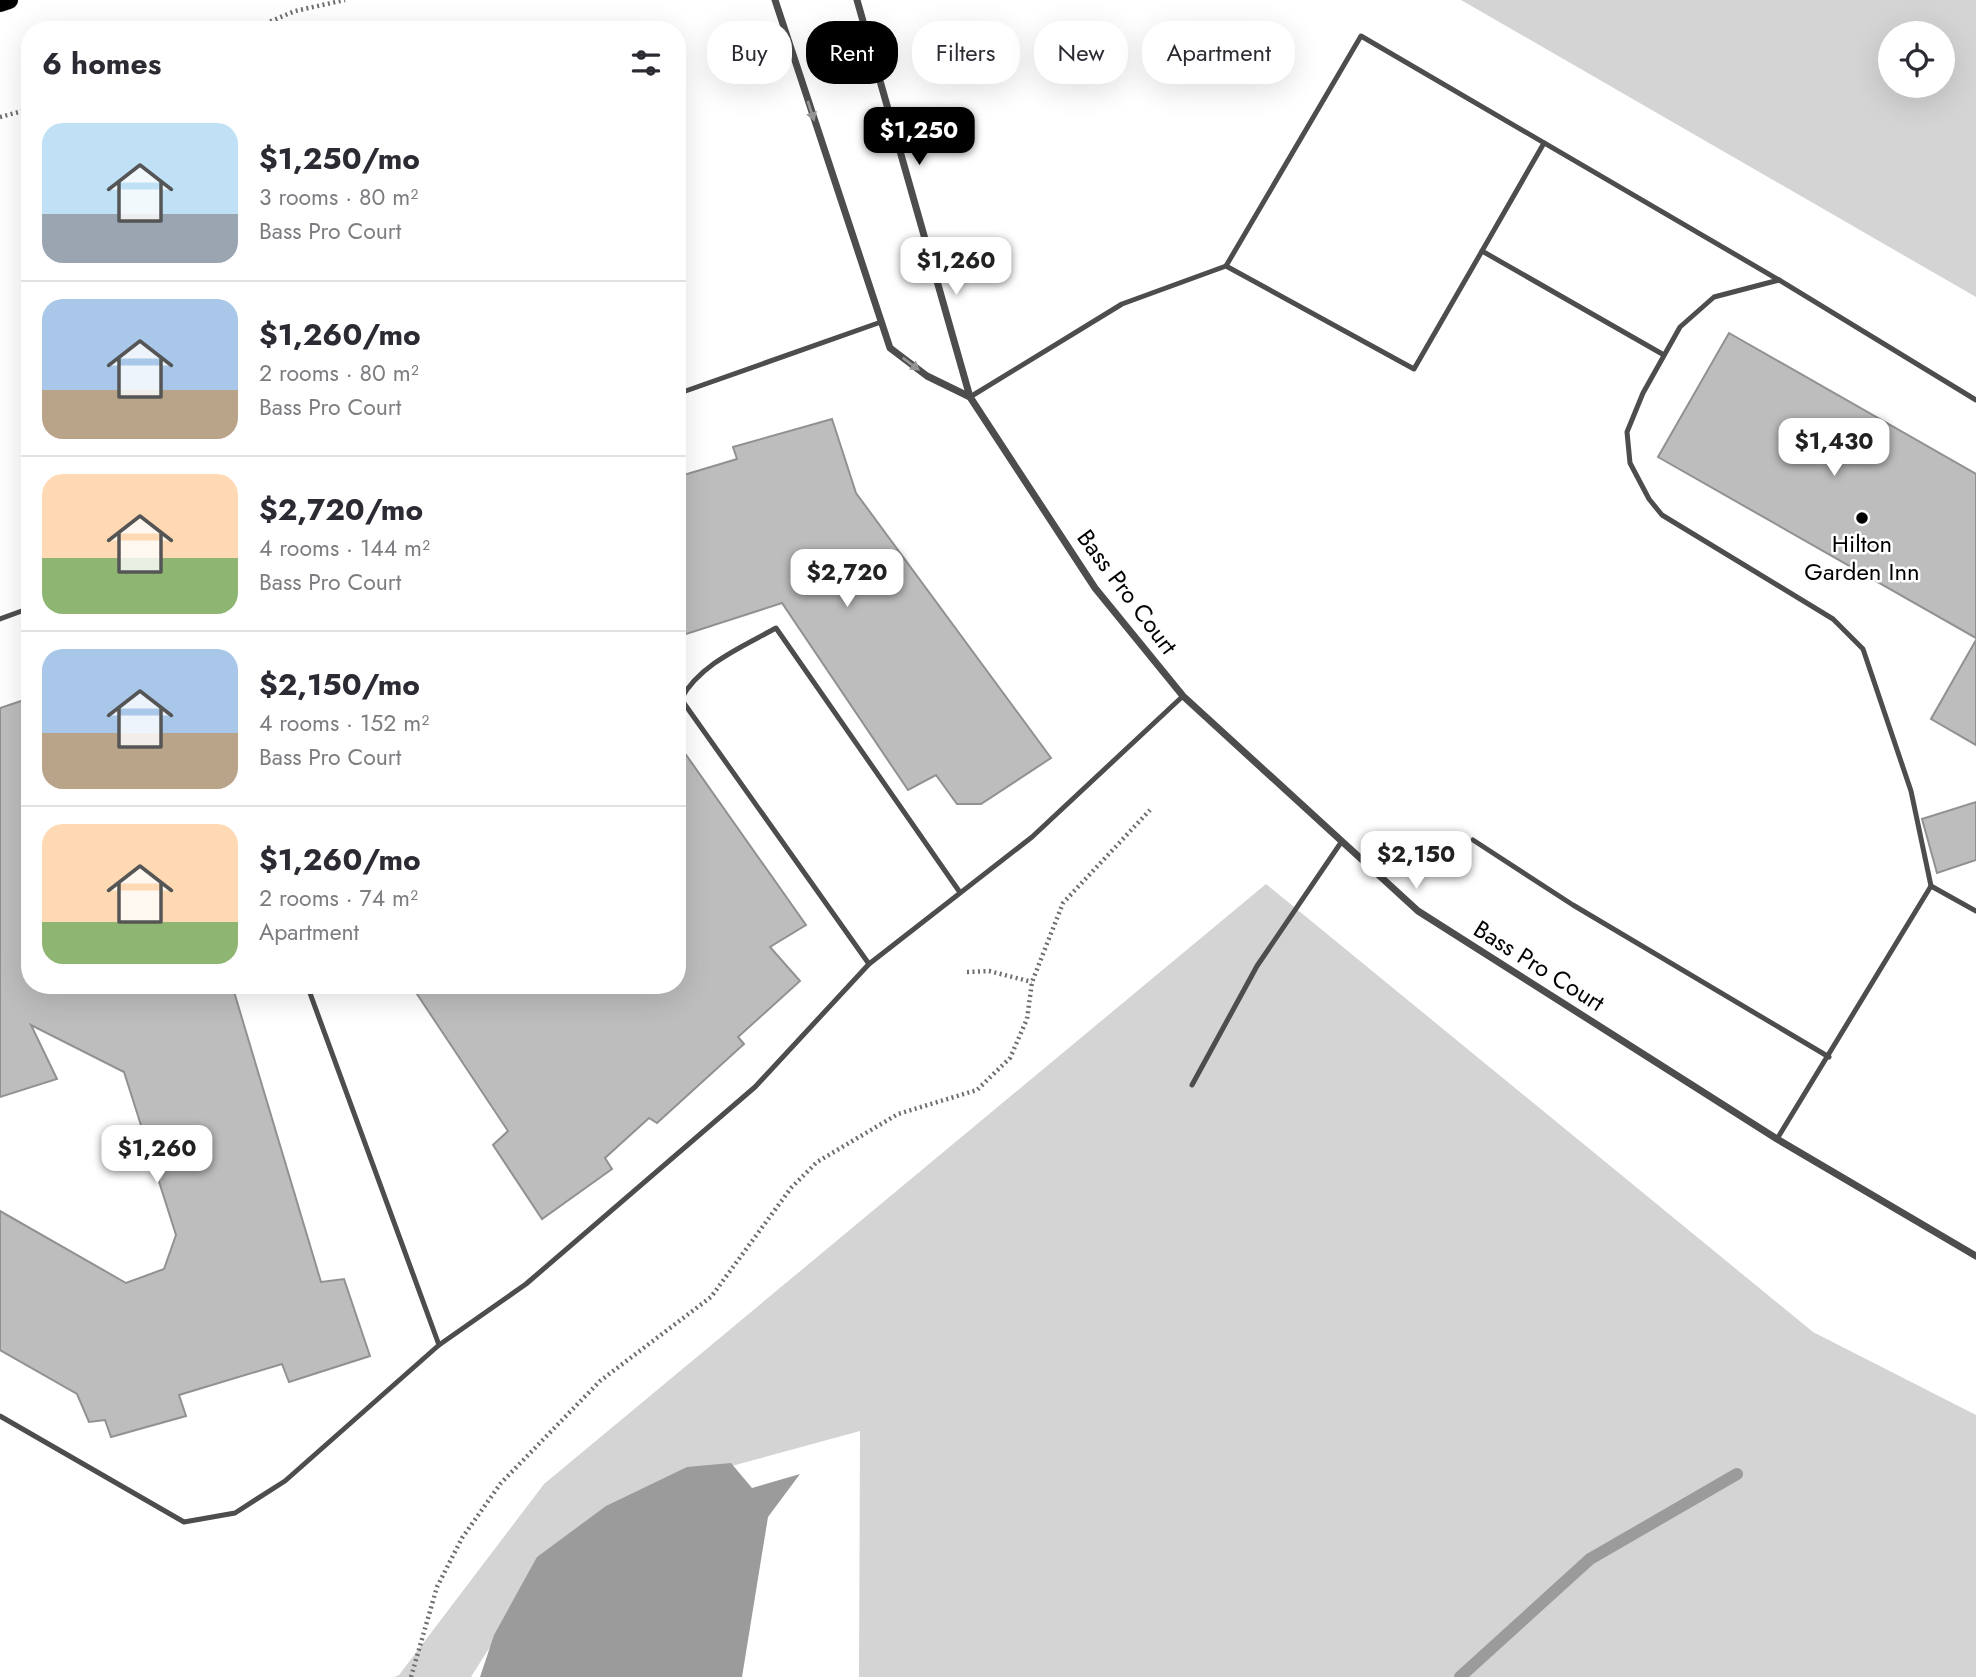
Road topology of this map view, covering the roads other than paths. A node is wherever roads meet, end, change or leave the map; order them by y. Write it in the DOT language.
graph roads {
  1 [pos="9,0"];
  2 [pos="775,0"];
  3 [pos="857,0"];
  4 [pos="0,3"];
  5 [pos="1544,144"];
  6 [pos="1482,251"];
  7 [pos="1226,266"];
  8 [pos="1779,280"];
  9 [pos="881,322"];
  10 [pos="1664,355"];
  11 [pos="686,391"];
  12 [pos="970,397"];
  13 [pos="1976,400"];
  14 [pos="21,611"];
  15 [pos="0,619"];
  16 [pos="686,690"];
  17 [pos="1183,696"];
  18 [pos="686,706"];
  19 [pos="1473,840"];
  20 [pos="1342,841"];
  21 [pos="1931,886"];
  22 [pos="960,891"];
  23 [pos="1976,911"];
  24 [pos="869,964"];
  25 [pos="310,994"];
  26 [pos="1829,1057"];
  27 [pos="1192,1085"];
  28 [pos="1777,1139"];
  29 [pos="1976,1256"];
  30 [pos="439,1345"];
  31 [pos="0,1416"];
  1 -- 4 [label="main road"];
  2 -- 9 [label="street, one-way"];
  3 -- 12 [label="street, Bass Pro Court"];
  5 -- 6 [label="lane"];
  5 -- 7 [label="lane"];
  5 -- 8 [label="lane"];
  6 -- 7 [label="lane"];
  6 -- 10 [label="lane"];
  7 -- 12 [label="lane"];
  8 -- 10 [label="lane"];
  8 -- 13 [label="lane"];
  9 -- 11 [label="lane"];
  9 -- 12 [label="street, one-way"];
  10 -- 21 [label="lane"];
  12 -- 17 [label="street, Bass Pro Court"];
  14 -- 15 [label="lane"];
  16 -- 22 [label="lane"];
  17 -- 20 [label="street, Bass Pro Court"];
  17 -- 22 [label="lane"];
  18 -- 24 [label="lane"];
  19 -- 26 [label="lane"];
  20 -- 27 [label="lane"];
  20 -- 28 [label="street, Bass Pro Court"];
  21 -- 23 [label="lane"];
  21 -- 26 [label="lane"];
  22 -- 24 [label="lane"];
  24 -- 30 [label="lane"];
  25 -- 30 [label="lane"];
  26 -- 28 [label="lane"];
  28 -- 29 [label="street, Bass Pro Court"];
  30 -- 31 [label="lane"];
}
